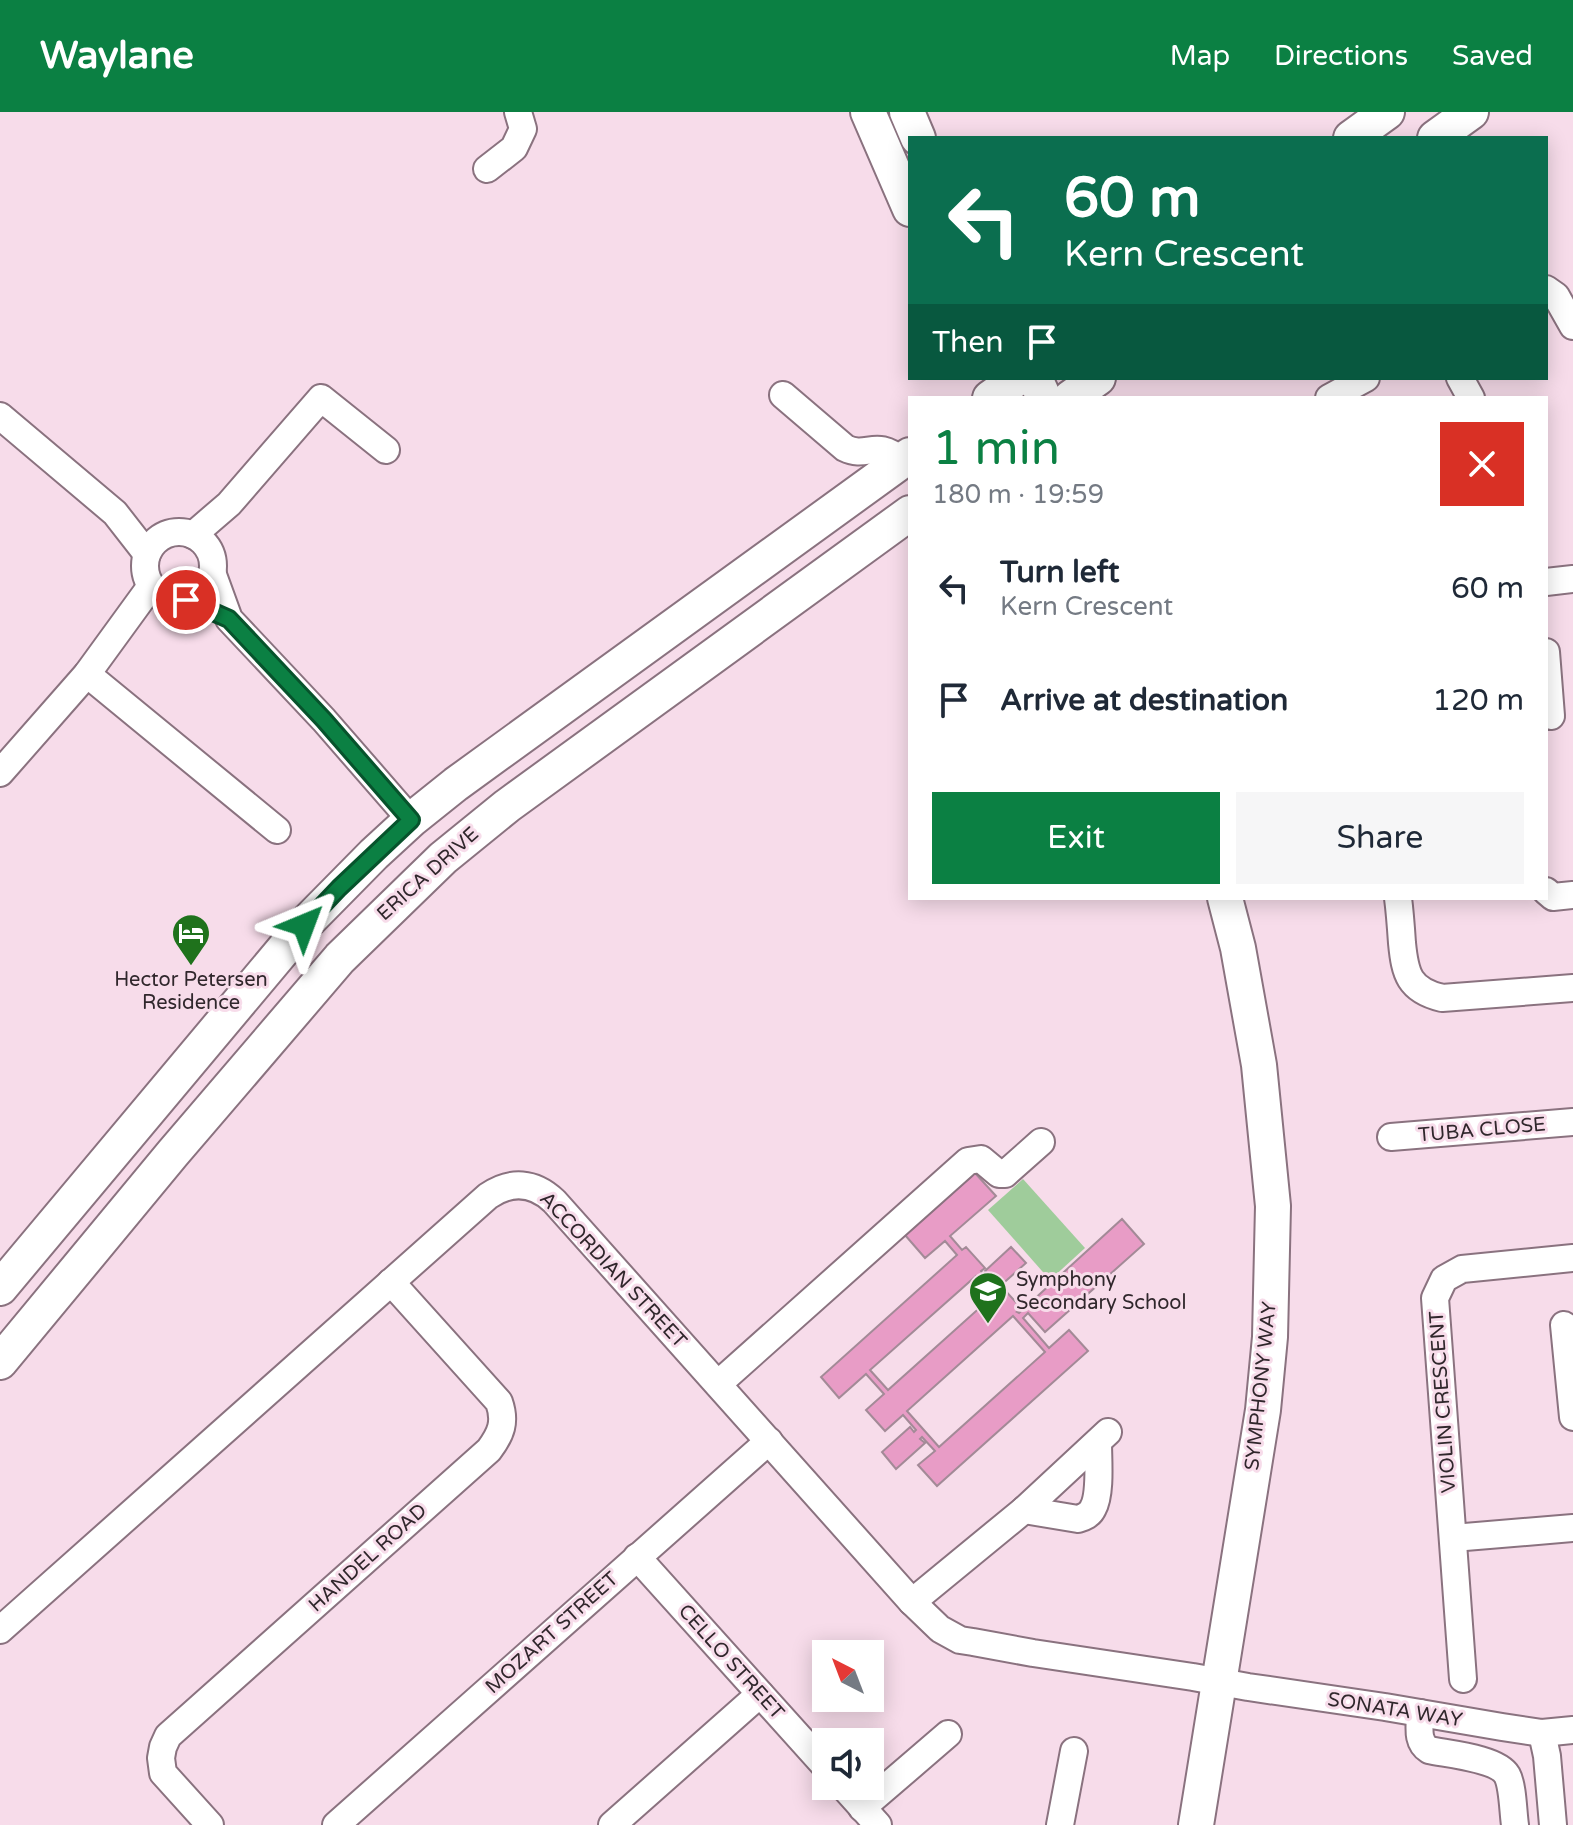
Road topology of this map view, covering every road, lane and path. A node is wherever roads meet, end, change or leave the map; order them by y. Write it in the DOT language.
graph roads {
  1 [pos="518,112"];
  2 [pos="868,112"];
  3 [pos="907,112"];
  4 [pos="1387,112"];
  5 [pos="1471,112"];
  6 [pos="917,136"];
  7 [pos="1354,136"];
  8 [pos="1438,136"];
  9 [pos="487,169"];
  10 [pos="908,204"];
  11 [pos="1548,290"];
  12 [pos="1573,326"];
  13 [pos="1095,380"];
  14 [pos="1362,380"];
  15 [pos="783,395"];
  16 [pos="1073,396"];
  17 [pos="1333,396"];
  18 [pos="0,416"];
  19 [pos="386,450"];
  20 [pos="906,458"];
  21 [pos="229,504"];
  22 [pos="908,514"];
  23 [pos="193,535"];
  24 [pos="154,545"];
  25 [pos="212,566"];
  26 [pos="1573,579"];
  27 [pos="1548,582"];
  28 [pos="168,595"];
  29 [pos="229,619"];
  30 [pos="1548,664"];
  31 [pos="87,674"];
  32 [pos="640,709"];
  33 [pos="1557,716"];
  34 [pos="0,773"];
  35 [pos="411,820"];
  36 [pos="277,830"];
  37 [pos="1548,893"];
  38 [pos="1573,895"];
  39 [pos="1226,900"];
  40 [pos="1398,900"];
  41 [pos="357,940"];
  42 [pos="1573,988"];
  43 [pos="1573,1122"];
  44 [pos="1391,1137"];
  45 [pos="1041,1142"];
  46 [pos="1573,1258"];
  47 [pos="391,1282"];
  48 [pos="0,1288"];
  49 [pos="1564,1325"];
  50 [pos="0,1362"];
  51 [pos="718,1384"];
  52 [pos="1572,1402"];
  53 [pos="769,1441"];
  54 [pos="1024,1510"];
  55 [pos="1573,1528"];
  56 [pos="1453,1538"];
  57 [pos="637,1557"];
  58 [pos="912,1602"];
  59 [pos="0,1630"];
  60 [pos="1463,1679"];
  61 [pos="1218,1682"];
  62 [pos="760,1694"];
  63 [pos="1420,1713"];
  64 [pos="1573,1730"];
  65 [pos="1542,1733"];
  66 [pos="948,1734"];
  67 [pos="1074,1751"];
  68 [pos="812,1752"];
  69 [pos="856,1800"];
  70 [pos="870,1816"];
  71 [pos="210,1825"];
  72 [pos="336,1825"];
  73 [pos="612,1825"];
  74 [pos="1060,1825"];
  75 [pos="1196,1825"];
  76 [pos="1515,1825"];
  77 [pos="1553,1825"];
  1 -- 9 [label="street"];
  2 -- 10 [label="main road"];
  3 -- 6 [label="main road"];
  4 -- 7 [label="main road"];
  5 -- 8 [label="main road"];
  11 -- 12 [label="street"];
  13 -- 16 [label="main road"];
  14 -- 17 [label="street"];
  15 -- 20 [label="street"];
  18 -- 24 [label="street"];
  19 -- 21 [label="street"];
  20 -- 35 [label="main road"];
  21 -- 23 [label="street"];
  21 -- 25 [label="street"];
  22 -- 32 [label="main road, ERICA DRIVE"];
  23 -- 24 [label="street"];
  23 -- 25 [label="street"];
  24 -- 28 [label="street"];
  25 -- 28 [label="street"];
  25 -- 29 [label="street"];
  26 -- 27 [label="street"];
  28 -- 29 [label="street"];
  28 -- 31 [label="street"];
  29 -- 35 [label="street"];
  30 -- 33 [label="street"];
  31 -- 34 [label="street"];
  31 -- 36 [label="street"];
  32 -- 35 [label="main road"];
  32 -- 41 [label="main road, ERICA DRIVE"];
  35 -- 41 [label="main road"];
  35 -- 48 [label="main road"];
  37 -- 38 [label="street"];
  39 -- 61 [label="main road, SYMPHONY WAY"];
  40 -- 42 [label="street"];
  41 -- 50 [label="main road, ERICA DRIVE"];
  43 -- 44 [label="street, TUBA CLOSE"];
  45 -- 51 [label="street"];
  46 -- 56 [label="street, VIOLIN CRESCENT"];
  47 -- 51 [label="street, ACCORDIAN STREET"];
  47 -- 59 [label="street, ACCORDIAN STREET"];
  47 -- 71 [label="street, HANDEL ROAD"];
  49 -- 52 [label="street"];
  51 -- 53 [label="street, ACCORDIAN STREET"];
  53 -- 57 [label="street, MOZART STREET"];
  53 -- 58 [label="street, ACCORDIAN STREET"];
  54 -- 54 [label="street"];
  54 -- 58 [label="street"];
  55 -- 56 [label="street"];
  56 -- 60 [label="street, VIOLIN CRESCENT"];
  57 -- 62 [label="street, CELLO STREET"];
  57 -- 72 [label="street, MOZART STREET"];
  58 -- 61 [label="street, ACCORDIAN STREET"];
  61 -- 63 [label="street, SONATA WAY"];
  61 -- 75 [label="main road, SYMPHONY WAY"];
  62 -- 68 [label="street, CELLO STREET"];
  62 -- 73 [label="street"];
  63 -- 65 [label="street, SONATA WAY"];
  63 -- 76 [label="street"];
  64 -- 65 [label="street, SONATA WAY"];
  65 -- 77 [label="street"];
  66 -- 70 [label="street"];
  67 -- 74 [label="street"];
  69 -- 70 [label="street"];
}
